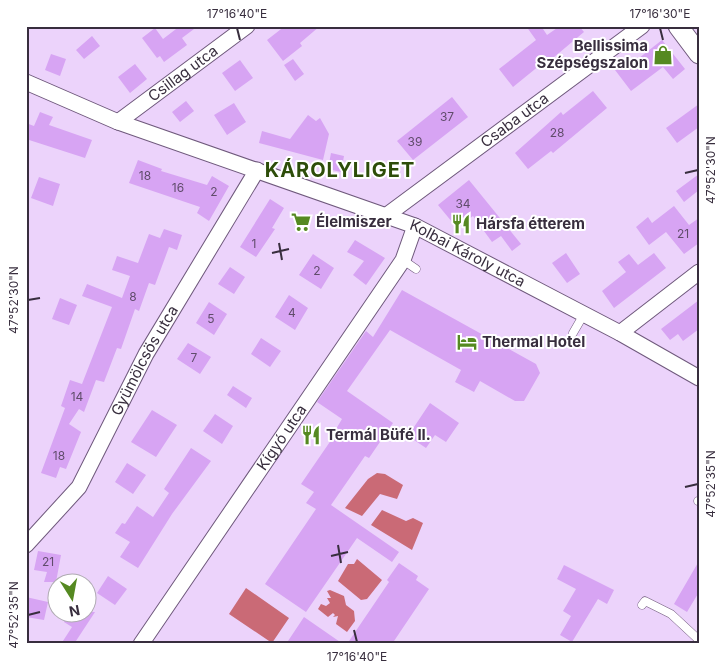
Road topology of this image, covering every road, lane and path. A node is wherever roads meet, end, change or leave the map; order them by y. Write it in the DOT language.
graph roads {
  1 [pos="248,26"];
  2 [pos="642,26"];
  3 [pos="678,26"];
  4 [pos="699,54"];
  5 [pos="26,82"];
  6 [pos="118,122"];
  7 [pos="257,170"];
  8 [pos="387,215"];
  9 [pos="415,226"];
  10 [pos="403,260"];
  11 [pos="416,269"];
  12 [pos="699,272"];
  13 [pos="584,314"];
  14 [pos="573,333"];
  15 [pos="620,333"];
  16 [pos="699,378"];
  17 [pos="26,545"];
  18 [pos="642,605"];
  19 [pos="699,640"];
  20 [pos="141,644"];
  1 -- 6 [label="street, Csillag utca"];
  2 -- 8 [label="street, Csaba utca"];
  3 -- 4 [label="street"];
  5 -- 6 [label="street, Kolbai Károly utca"];
  6 -- 7 [label="street, Kolbai Károly utca"];
  7 -- 8 [label="street, Kolbai Károly utca"];
  7 -- 17 [label="street, Gyümölcsös utca"];
  8 -- 9 [label="street, Kolbai Károly utca"];
  9 -- 10 [label="street, Kígyó utca"];
  9 -- 13 [label="street, Kolbai Károly utca"];
  10 -- 11 [label="lane"];
  10 -- 20 [label="street, Kígyó utca"];
  12 -- 15 [label="street"];
  13 -- 14 [label="lane"];
  13 -- 15 [label="street, Kolbai Károly utca"];
  15 -- 16 [label="street, Kolbai Károly utca"];
  18 -- 19 [label="lane"];
}
